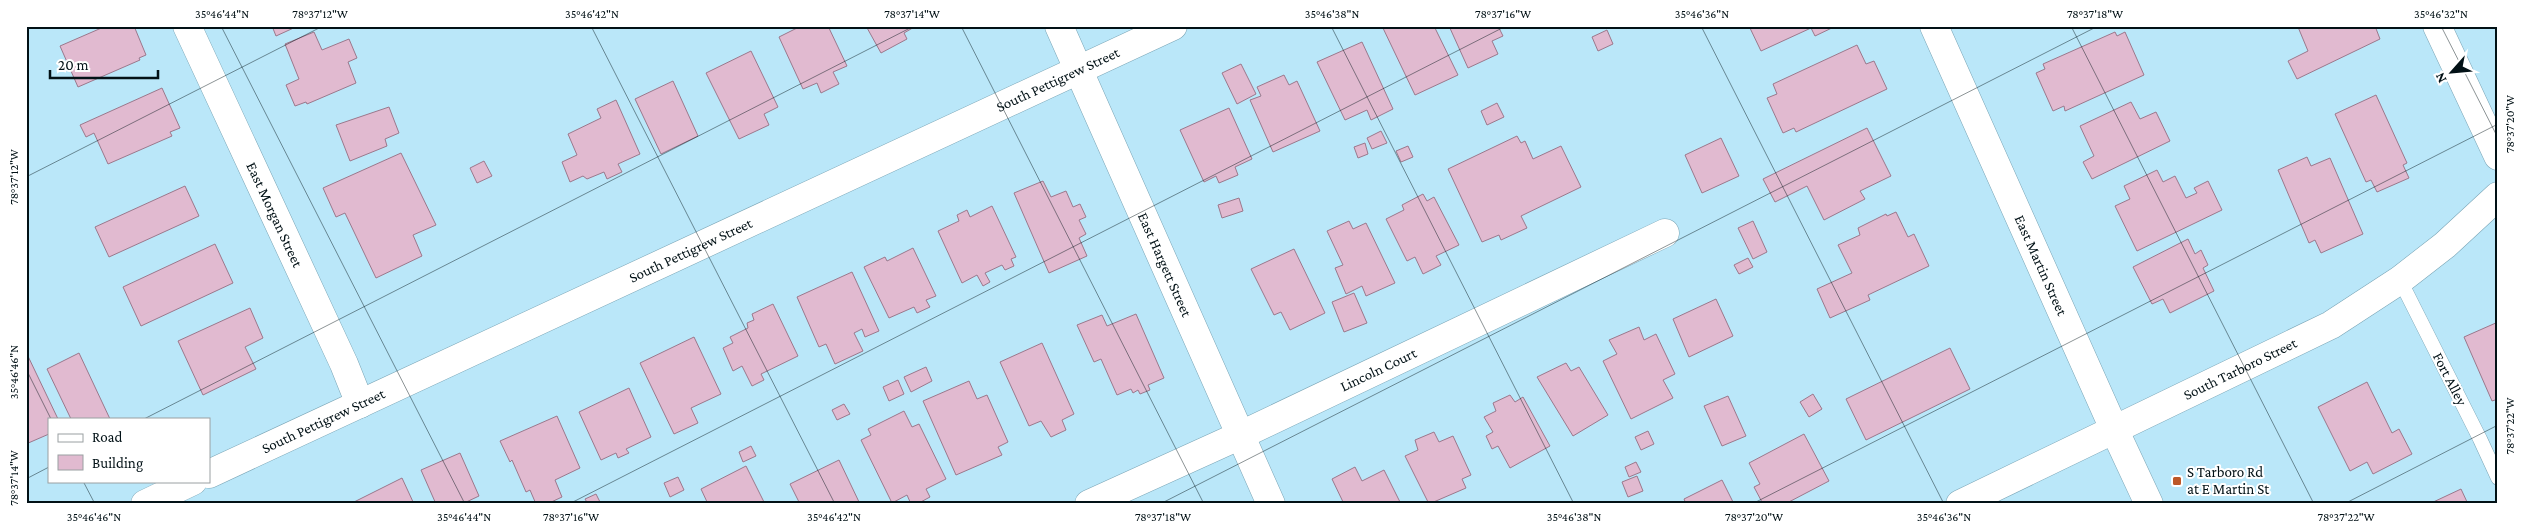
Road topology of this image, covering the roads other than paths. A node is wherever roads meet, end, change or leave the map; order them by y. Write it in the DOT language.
graph roads {
  1 [pos="187,26"];
  2 [pos="1059,26"];
  3 [pos="1173,26"];
  4 [pos="1934,26"];
  5 [pos="2437,26"];
  6 [pos="1080,69"];
  7 [pos="2498,156"];
  8 [pos="2498,196"];
  9 [pos="1665,232"];
  10 [pos="2400,280"];
  11 [pos="360,404"];
  12 [pos="2114,429"];
  13 [pos="1241,435"];
  14 [pos="210,474"];
  15 [pos="2498,478"];
  16 [pos="191,482"];
  17 [pos="145,504"];
  18 [pos="1089,504"];
  19 [pos="1271,504"];
  20 [pos="1960,504"];
  21 [pos="2149,504"];
  1 -- 11 [label="street, East Morgan Street"];
  2 -- 6 [label="street, East Hargett Street"];
  3 -- 6 [label="street, South Pettigrew Street"];
  4 -- 12 [label="street, East Martin Street"];
  5 -- 7 [label="street"];
  6 -- 11 [label="street, South Pettigrew Street"];
  6 -- 13 [label="street, East Hargett Street"];
  8 -- 10 [label="street, South Tarboro Street"];
  9 -- 13 [label="street, Lincoln Court"];
  10 -- 12 [label="street, South Tarboro Street"];
  10 -- 15 [label="lane, Fort Alley"];
  11 -- 14 [label="street, South Pettigrew Street"];
  12 -- 20 [label="street, South Tarboro Street"];
  12 -- 21 [label="street, East Martin Street"];
  13 -- 18 [label="street, Lincoln Court"];
  13 -- 19 [label="street, East Hargett Street"];
  16 -- 17 [label="street"];
}
